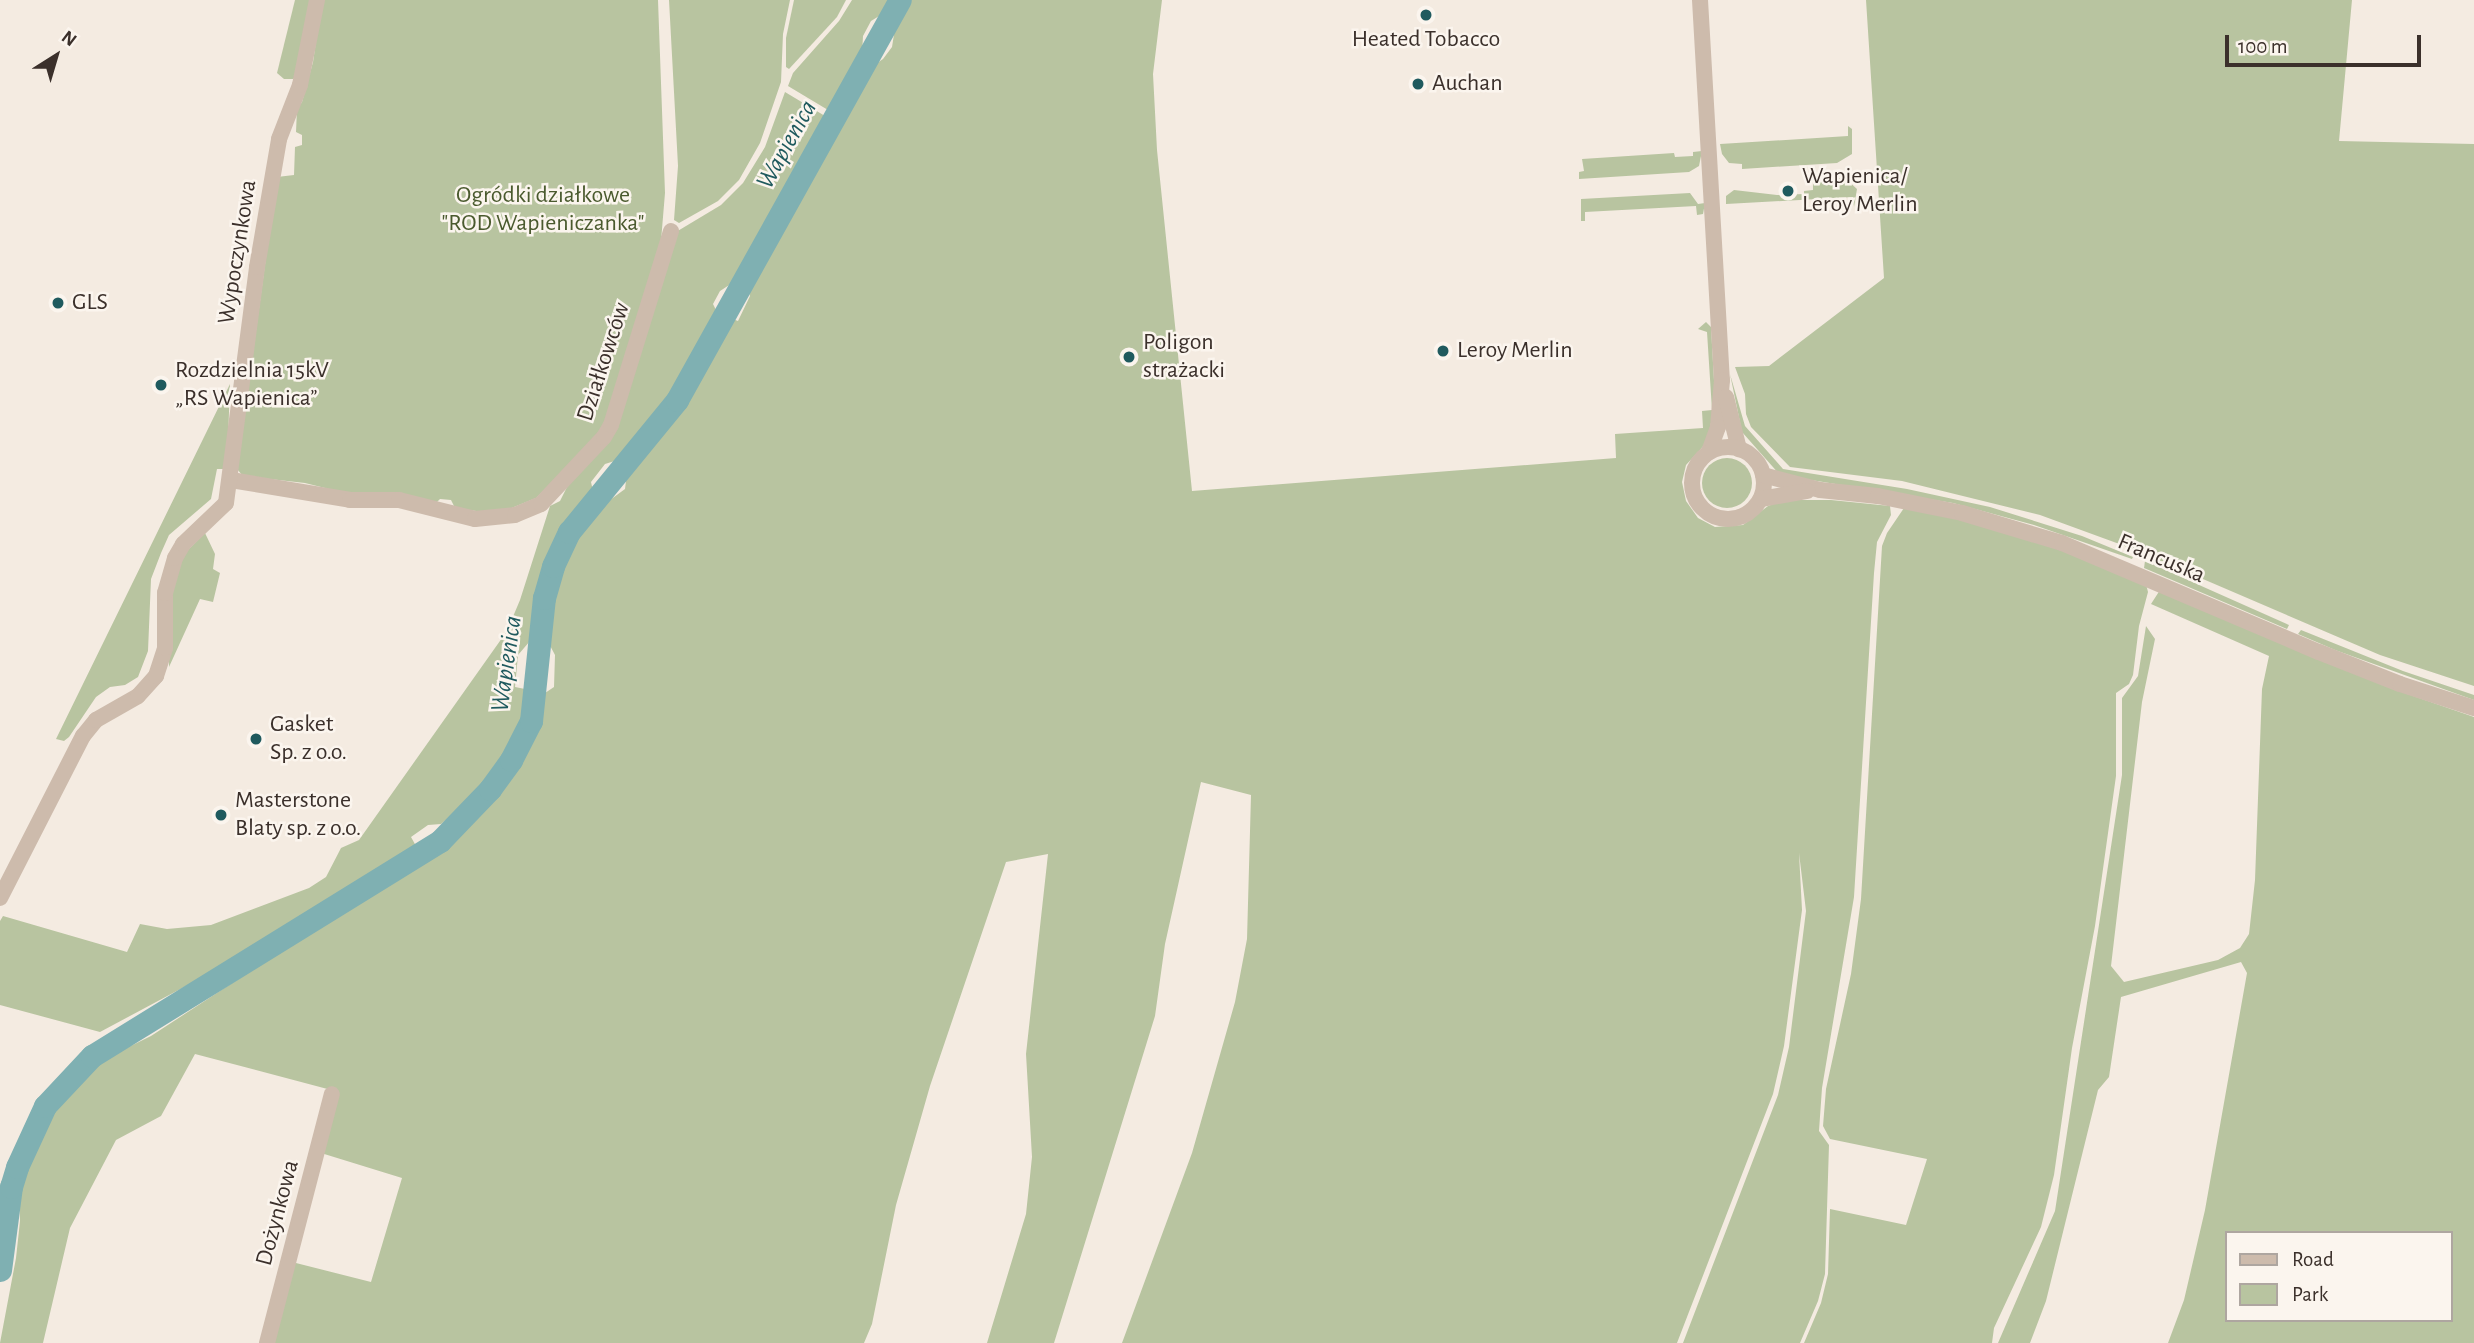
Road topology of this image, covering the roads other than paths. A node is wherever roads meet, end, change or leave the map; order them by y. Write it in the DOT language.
graph roads {
  1 [pos="317,0"];
  2 [pos="1700,0"];
  3 [pos="671,231"];
  4 [pos="1722,380"];
  5 [pos="1740,449"];
  6 [pos="1709,452"];
  7 [pos="1763,475"];
  8 [pos="231,480"];
  9 [pos="1820,490"];
  10 [pos="1761,499"];
  11 [pos="2474,708"];
  12 [pos="0,898"];
  13 [pos="332,1094"];
  14 [pos="267,1343"];
  1 -- 8 [label="street, Wypoczynkowa"];
  2 -- 4 [label="street"];
  3 -- 8 [label="street, Działkowców"];
  4 -- 5 [label="street"];
  4 -- 6 [label="street"];
  5 -- 6 [label="street"];
  5 -- 7 [label="street"];
  6 -- 10 [label="street"];
  7 -- 9 [label="street, Francuska"];
  7 -- 10 [label="street"];
  8 -- 12 [label="street, Wypoczynkowa"];
  9 -- 10 [label="street, Francuska"];
  9 -- 11 [label="street, Francuska"];
  13 -- 14 [label="street, Dożynkowa"];
}
